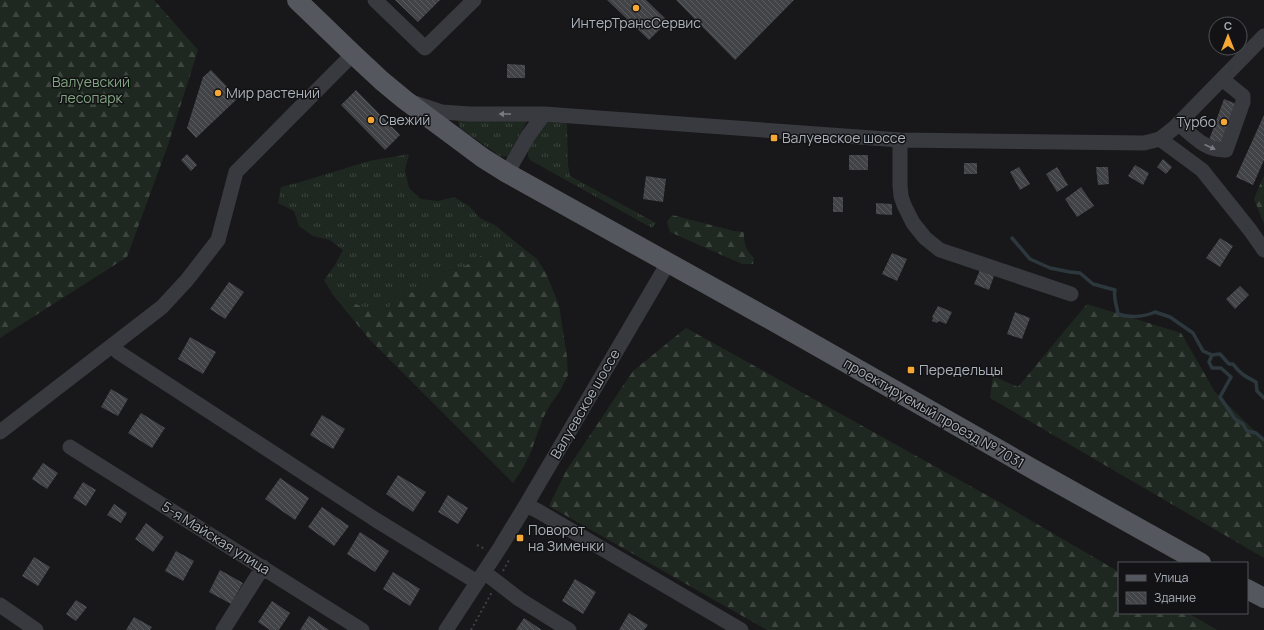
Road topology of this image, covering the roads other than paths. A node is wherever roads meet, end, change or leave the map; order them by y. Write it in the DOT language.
graph roads {
  1 [pos="297,0"];
  2 [pos="375,0"];
  3 [pos="474,0"];
  4 [pos="1264,36"];
  5 [pos="353,54"];
  6 [pos="1222,79"];
  7 [pos="405,100"];
  8 [pos="544,114"];
  9 [pos="1179,124"];
  10 [pos="1160,139"];
  11 [pos="900,140"];
  12 [pos="507,173"];
  13 [pos="1264,250"];
  14 [pos="668,263"];
  15 [pos="1071,294"];
  16 [pos="118,352"];
  17 [pos="0,432"];
  18 [pos="70,447"];
  19 [pos="526,506"];
  20 [pos="1199,562"];
  21 [pos="262,567"];
  22 [pos="480,577"];
  23 [pos="1248,590"];
  24 [pos="1264,598"];
  25 [pos="0,605"];
  26 [pos="36,630"];
  27 [pos="222,630"];
  28 [pos="362,630"];
  29 [pos="446,630"];
  30 [pos="570,630"];
  31 [pos="741,630"];
  1 -- 5 [label="main road"];
  2 -- 3 [label="street"];
  4 -- 6 [label="street"];
  5 -- 7 [label="main road"];
  5 -- 17 [label="street"];
  6 -- 9 [label="street"];
  9 -- 6 [label="street, one-way"];
  8 -- 7 [label="street, one-way"];
  7 -- 12 [label="main road"];
  8 -- 11 [label="street"];
  8 -- 12 [label="street"];
  9 -- 10 [label="street"];
  10 -- 11 [label="street"];
  10 -- 13 [label="street"];
  11 -- 15 [label="street"];
  12 -- 14 [label="main road"];
  14 -- 19 [label="street, Валуевское шоссе"];
  14 -- 20 [label="main road, проектируемый проезд № 7031"];
  16 -- 22 [label="street"];
  18 -- 21 [label="street, 5-я Майская улица"];
  19 -- 22 [label="street, Валуевское шоссе"];
  19 -- 31 [label="street"];
  21 -- 27 [label="street"];
  21 -- 28 [label="street, 5-я Майская улица"];
  22 -- 29 [label="street, Валуевское шоссе"];
  22 -- 30 [label="street"];
  23 -- 24 [label="main road"];
  25 -- 26 [label="street"];
}
